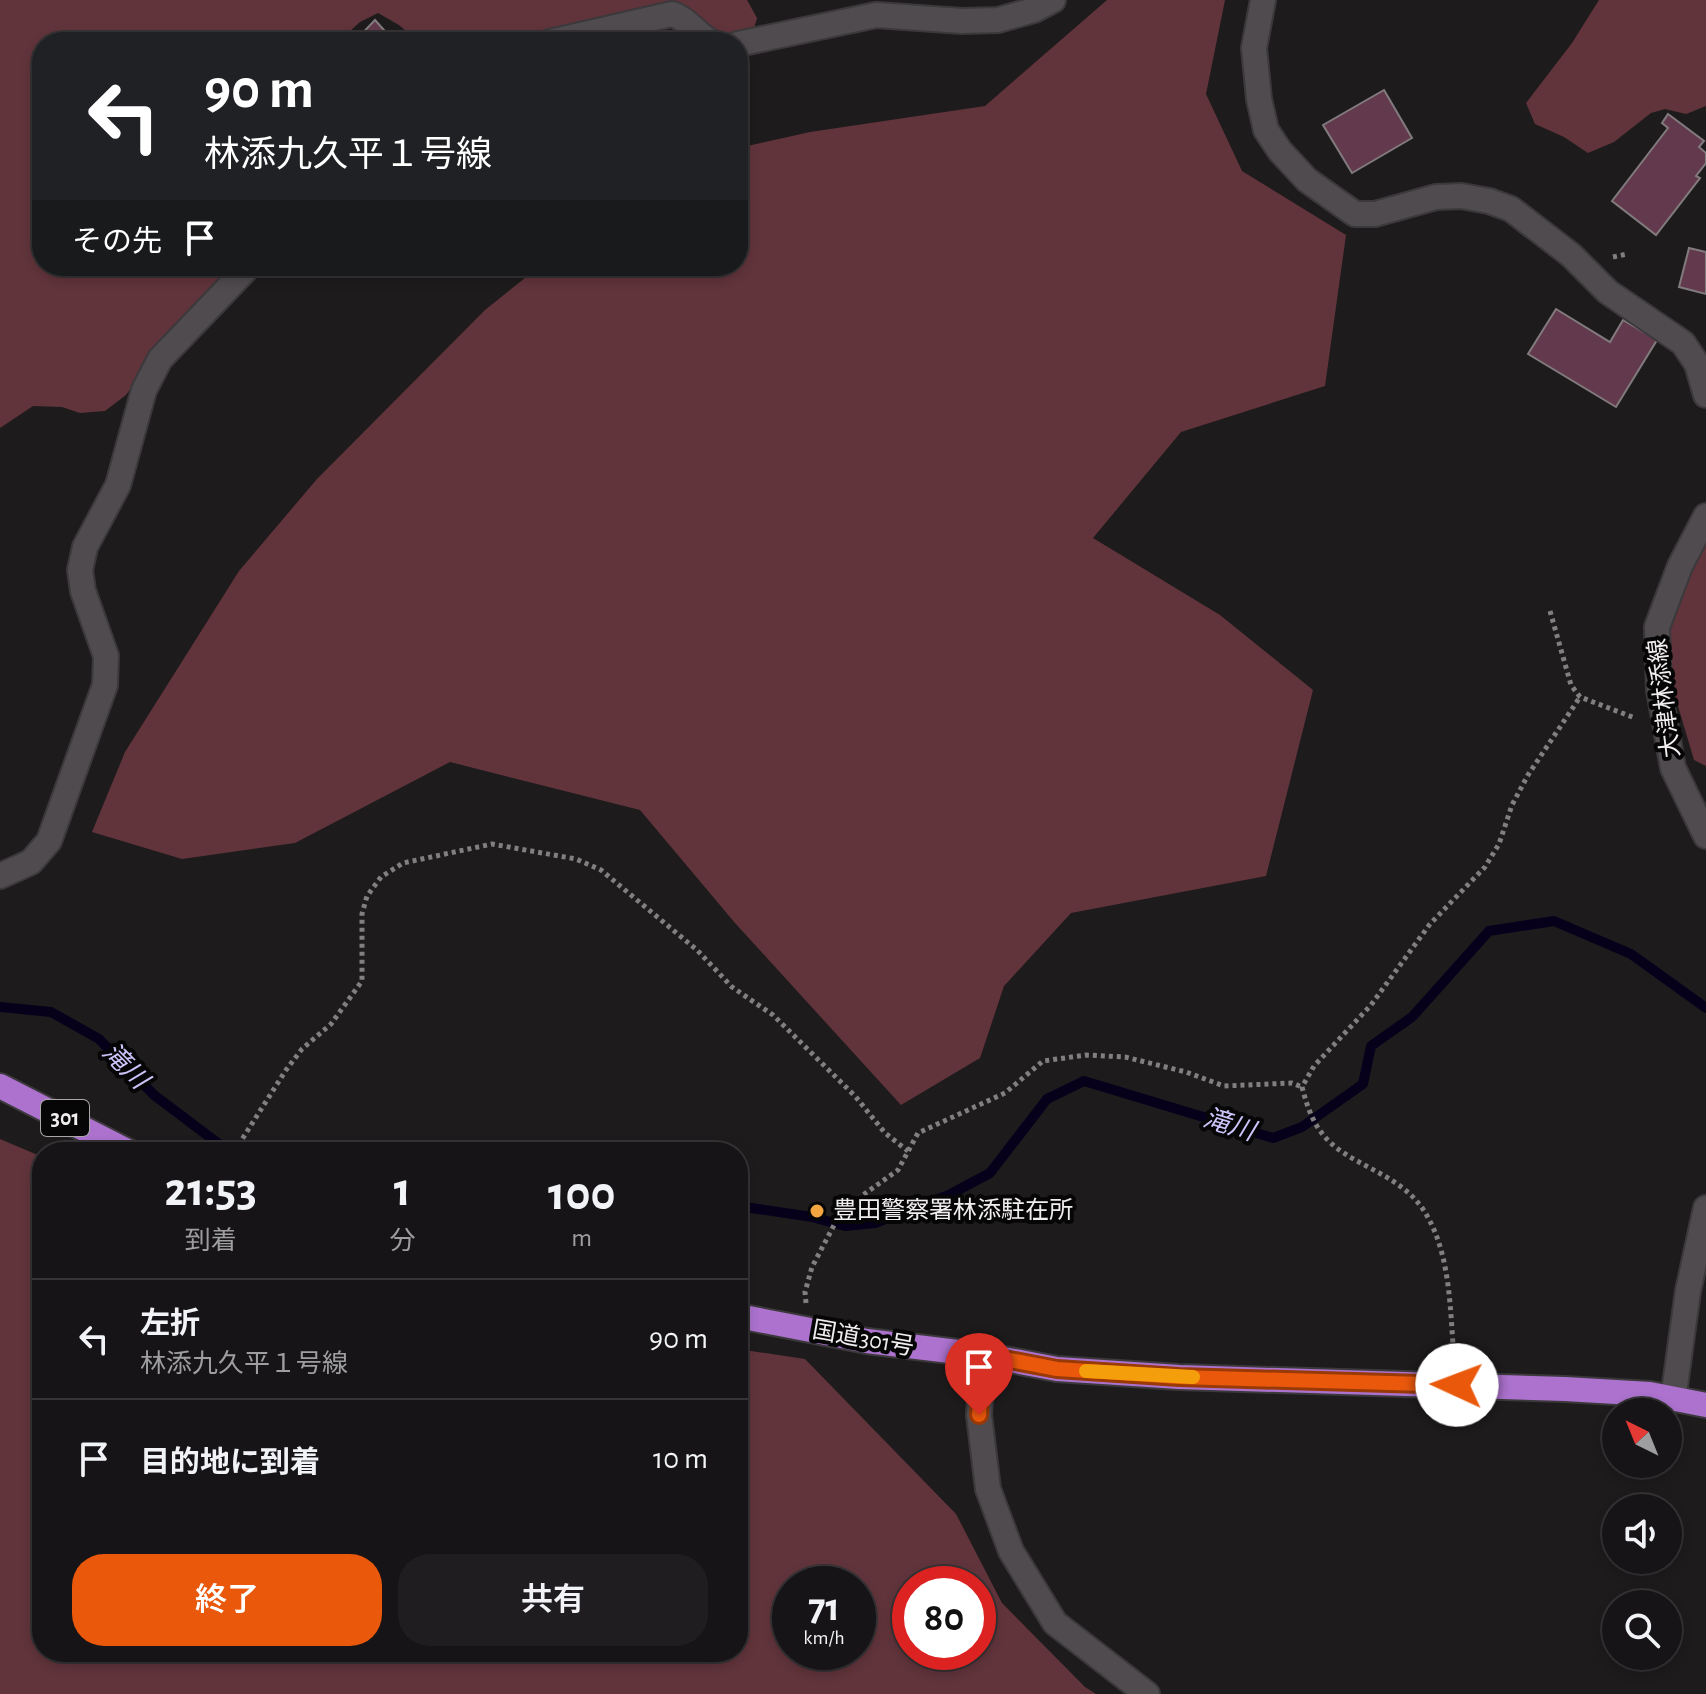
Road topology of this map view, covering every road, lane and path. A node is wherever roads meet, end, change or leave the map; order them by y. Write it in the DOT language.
graph roads {
  1 [pos="1053,0"];
  2 [pos="1263,0"];
  3 [pos="594,32"];
  4 [pos="695,32"];
  5 [pos="748,42"];
  6 [pos="239,276"];
  7 [pos="1706,395"];
  8 [pos="1706,516"];
  9 [pos="1550,611"];
  10 [pos="1580,697"];
  11 [pos="1664,719"];
  12 [pos="1706,836"];
  13 [pos="0,876"];
  14 [pos="0,1086"];
  15 [pos="1302,1087"];
  16 [pos="109,1142"];
  17 [pos="240,1142"];
  18 [pos="908,1151"];
  19 [pos="1706,1208"];
  20 [pos="748,1318"];
  21 [pos="807,1329"];
  22 [pos="983,1355"];
  23 [pos="1457,1385"];
  24 [pos="1665,1398"];
  25 [pos="1673,1398"];
  26 [pos="1682,1401"];
  27 [pos="1706,1405"];
  28 [pos="1147,1694"];
  1 -- 5 [label="street"];
  2 -- 7 [label="street"];
  3 -- 4 [label="street"];
  6 -- 13 [label="street"];
  8 -- 11 [label="street, 大津林添線"];
  9 -- 10 [label="path"];
  10 -- 11 [label="path"];
  10 -- 15 [label="path"];
  11 -- 12 [label="street, 大津林添線"];
  14 -- 16 [label="highway, 301"];
  15 -- 18 [label="path"];
  15 -- 23 [label="path"];
  17 -- 18 [label="path"];
  18 -- 21 [label="path"];
  19 -- 25 [label="street"];
  20 -- 21 [label="highway, 国道301号"];
  21 -- 22 [label="highway, 国道301号"];
  22 -- 23 [label="highway, 国道301号"];
  22 -- 28 [label="street"];
  23 -- 24 [label="highway, 国道301号"];
  26 -- 27 [label="highway, 国道301号"];
}
